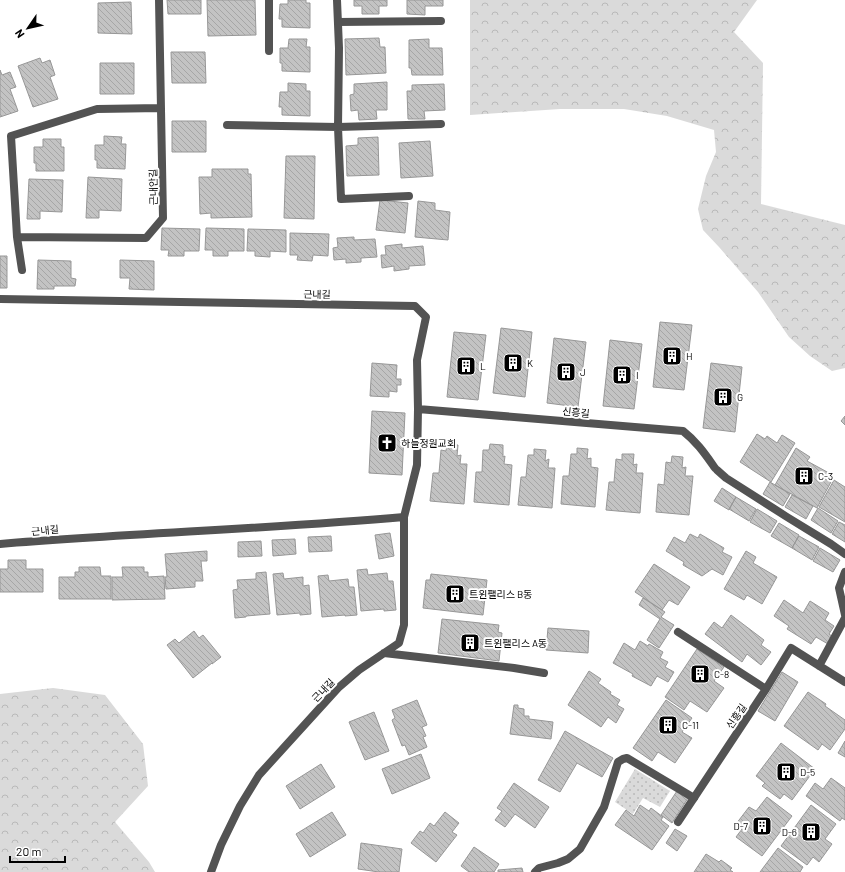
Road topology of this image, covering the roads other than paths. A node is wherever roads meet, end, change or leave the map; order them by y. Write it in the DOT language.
graph roads {
  1 [pos="159,0"];
  2 [pos="269,0"];
  3 [pos="337,0"];
  4 [pos="441,21"];
  5 [pos="338,22"];
  6 [pos="269,52"];
  7 [pos="161,108"];
  8 [pos="441,124"];
  9 [pos="226,125"];
  10 [pos="338,127"];
  11 [pos="409,196"];
  12 [pos="17,237"];
  13 [pos="22,270"];
  14 [pos="0,299"];
  15 [pos="418,409"];
  16 [pos="404,517"];
  17 [pos="0,544"];
  18 [pos="845,554"];
  19 [pos="845,572"];
  20 [pos="845,617"];
  21 [pos="678,632"];
  22 [pos="384,653"];
  23 [pos="819,666"];
  24 [pos="544,672"];
  25 [pos="845,682"];
  26 [pos="766,689"];
  27 [pos="694,798"];
  28 [pos="678,822"];
  29 [pos="211,872"];
  30 [pos="535,872"];
  1 -- 7 [label="street, 근내안길"];
  2 -- 6 [label="street"];
  3 -- 5 [label="street"];
  4 -- 5 [label="street"];
  5 -- 10 [label="street"];
  7 -- 12 [label="street"];
  7 -- 12 [label="street, 근내안길"];
  8 -- 10 [label="street"];
  9 -- 10 [label="street"];
  10 -- 11 [label="street"];
  12 -- 13 [label="street"];
  14 -- 15 [label="street, 근내길"];
  15 -- 16 [label="street, 근내길"];
  15 -- 18 [label="street, 신흥길"];
  16 -- 17 [label="street, 근내길"];
  16 -- 22 [label="street, 근내길"];
  19 -- 20 [label="street"];
  20 -- 23 [label="street"];
  21 -- 26 [label="street"];
  22 -- 24 [label="street"];
  22 -- 29 [label="street, 근내길"];
  23 -- 25 [label="street, 신흥길"];
  23 -- 26 [label="street, 신흥길"];
  26 -- 27 [label="street, 신흥길"];
  27 -- 28 [label="street, 신흥길"];
  27 -- 30 [label="street"];
}
